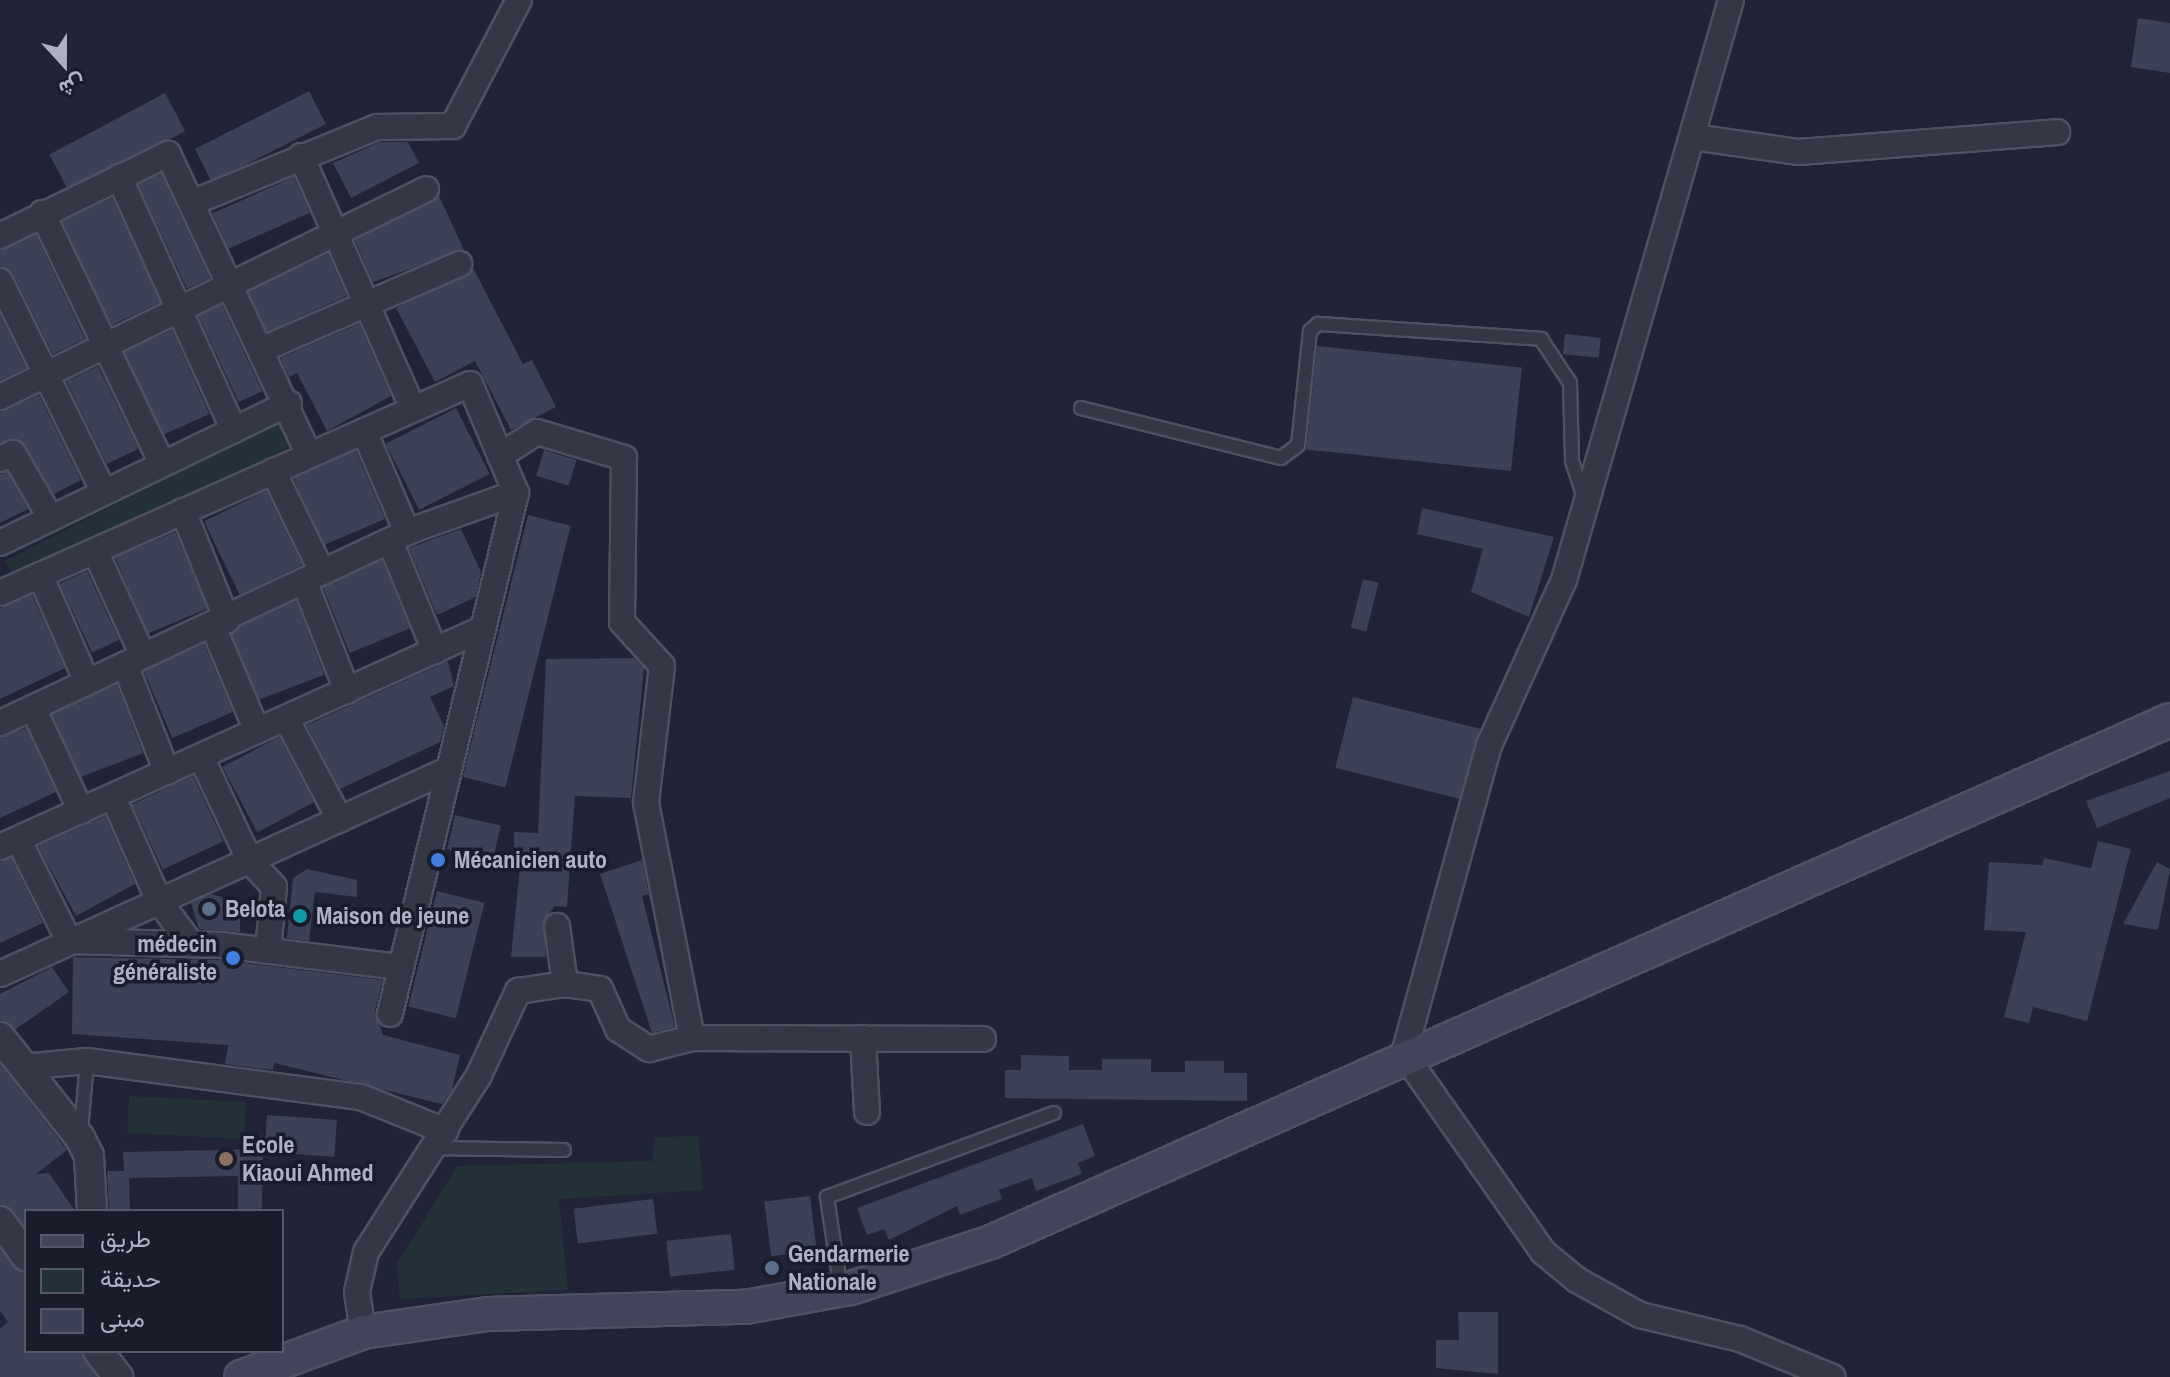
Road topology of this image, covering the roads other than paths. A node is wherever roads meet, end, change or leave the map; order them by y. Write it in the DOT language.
graph roads {
  1 [pos="519,0"];
  2 [pos="1731,0"];
  3 [pos="2057,132"];
  4 [pos="1693,137"];
  5 [pos="301,156"];
  6 [pos="119,177"];
  7 [pos="426,189"];
  8 [pos="194,202"];
  9 [pos="42,213"];
  10 [pos="333,235"];
  11 [pos="0,236"];
  12 [pos="459,264"];
  13 [pos="0,281"];
  14 [pos="232,284"];
  15 [pos="365,303"];
  16 [pos="177,311"];
  17 [pos="106,346"];
  18 [pos="263,349"];
  19 [pos="50,373"];
  20 [pos="0,397"];
  21 [pos="289,403"];
  22 [pos="1081,408"];
  23 [pos="413,409"];
  24 [pos="234,430"];
  25 [pos="364,431"];
  26 [pos="309,455"];
  27 [pos="500,456"];
  28 [pos="0,459"];
  29 [pos="162,464"];
  30 [pos="273,471"];
  31 [pos="104,492"];
  32 [pos="516,493"];
  33 [pos="1585,501"];
  34 [pos="183,511"];
  35 [pos="50,517"];
  36 [pos="398,536"];
  37 [pos="0,543"];
  38 [pos="95,551"];
  39 [pos="40,575"];
  40 [pos="313,577"];
  41 [pos="0,593"];
  42 [pos="219,622"];
  43 [pos="482,629"];
  44 [pos="435,651"];
  45 [pos="134,660"];
  46 [pos="87,682"];
  47 [pos="347,691"];
  48 [pos="33,708"];
  49 [pos="286,718"];
  50 [pos="2170,720"];
  51 [pos="0,721"];
  52 [pos="257,731"];
  53 [pos="201,757"];
  54 [pos="445,771"];
  55 [pos="167,772"];
  56 [pos="113,797"];
  57 [pos="81,811"];
  58 [pos="340,820"];
  59 [pos="9,843"];
  60 [pos="250,861"];
  61 [pos="159,901"];
  62 [pos="557,926"];
  63 [pos="69,941"];
  64 [pos="191,944"];
  65 [pos="268,951"];
  66 [pos="401,967"];
  67 [pos="0,974"];
  68 [pos="565,984"];
  69 [pos="390,1014"];
  70 [pos="0,1037"];
  71 [pos="692,1038"];
  72 [pos="863,1038"];
  73 [pos="983,1039"];
  74 [pos="1404,1054"];
  75 [pos="87,1061"];
  76 [pos="22,1067"];
  77 [pos="867,1112"];
  78 [pos="1054,1113"];
  79 [pos="80,1138"];
  80 [pos="439,1139"];
  81 [pos="564,1150"];
  82 [pos="92,1209"];
  83 [pos="0,1221"];
  84 [pos="24,1253"];
  85 [pos="841,1290"];
  86 [pos="363,1332"];
  87 [pos="100,1353"];
  88 [pos="118,1377"];
  89 [pos="241,1377"];
  90 [pos="1832,1377"];
  1 -- 5 [label="street"];
  2 -- 4 [label="street"];
  3 -- 4 [label="street"];
  4 -- 33 [label="street"];
  5 -- 8 [label="street"];
  5 -- 10 [label="street"];
  6 -- 8 [label="street"];
  6 -- 9 [label="street"];
  6 -- 16 [label="street"];
  7 -- 10 [label="street"];
  8 -- 14 [label="street"];
  9 -- 11 [label="street"];
  9 -- 17 [label="street"];
  10 -- 14 [label="street"];
  10 -- 15 [label="street"];
  12 -- 15 [label="street"];
  13 -- 19 [label="street"];
  14 -- 16 [label="street"];
  14 -- 18 [label="street"];
  15 -- 18 [label="street"];
  15 -- 23 [label="street"];
  16 -- 17 [label="street"];
  16 -- 24 [label="street"];
  17 -- 19 [label="street"];
  17 -- 29 [label="street"];
  18 -- 21 [label="street"];
  19 -- 20 [label="street"];
  19 -- 31 [label="street"];
  21 -- 24 [label="street"];
  21 -- 26 [label="street"];
  22 -- 33 [label="lane"];
  23 -- 25 [label="street"];
  23 -- 27 [label="street"];
  24 -- 29 [label="street"];
  25 -- 26 [label="street"];
  25 -- 36 [label="street"];
  26 -- 30 [label="street"];
  27 -- 32 [label="street"];
  27 -- 71 [label="street"];
  28 -- 35 [label="street"];
  29 -- 31 [label="street"];
  30 -- 34 [label="street"];
  30 -- 40 [label="street"];
  31 -- 35 [label="street"];
  32 -- 36 [label="street"];
  32 -- 43 [label="street"];
  33 -- 74 [label="street"];
  34 -- 38 [label="street"];
  34 -- 42 [label="street"];
  35 -- 37 [label="street"];
  36 -- 40 [label="street"];
  36 -- 44 [label="street"];
  38 -- 39 [label="street"];
  38 -- 45 [label="street"];
  39 -- 41 [label="street"];
  39 -- 46 [label="street"];
  40 -- 42 [label="street"];
  40 -- 47 [label="street"];
  42 -- 45 [label="street"];
  42 -- 52 [label="street"];
  43 -- 44 [label="street"];
  43 -- 54 [label="street"];
  44 -- 47 [label="street"];
  45 -- 46 [label="street"];
  45 -- 55 [label="street"];
  46 -- 48 [label="street"];
  47 -- 49 [label="street"];
  48 -- 51 [label="street"];
  48 -- 57 [label="street"];
  49 -- 52 [label="street"];
  49 -- 58 [label="street"];
  50 -- 74 [label="main road"];
  52 -- 53 [label="street"];
  53 -- 55 [label="street"];
  53 -- 60 [label="street"];
  54 -- 58 [label="street"];
  54 -- 66 [label="street"];
  55 -- 56 [label="street"];
  56 -- 57 [label="street"];
  56 -- 61 [label="street"];
  57 -- 59 [label="street"];
  58 -- 60 [label="street"];
  59 -- 63 [label="street"];
  60 -- 61 [label="street"];
  60 -- 65 [label="street"];
  61 -- 63 [label="street"];
  61 -- 64 [label="street"];
  62 -- 68 [label="street"];
  63 -- 64 [label="street"];
  63 -- 67 [label="street"];
  64 -- 65 [label="street"];
  65 -- 66 [label="street"];
  66 -- 69 [label="street"];
  68 -- 71 [label="street"];
  68 -- 80 [label="street"];
  70 -- 76 [label="street"];
  71 -- 72 [label="street"];
  72 -- 73 [label="street"];
  72 -- 77 [label="street"];
  74 -- 85 [label="main road"];
  74 -- 90 [label="street"];
  75 -- 76 [label="street"];
  75 -- 79 [label="lane"];
  75 -- 80 [label="street"];
  76 -- 79 [label="street"];
  78 -- 85 [label="lane"];
  79 -- 82 [label="street"];
  80 -- 81 [label="lane"];
  80 -- 86 [label="street"];
  83 -- 84 [label="street"];
  85 -- 86 [label="main road"];
  86 -- 89 [label="main road"];
  87 -- 88 [label="street"];
}
